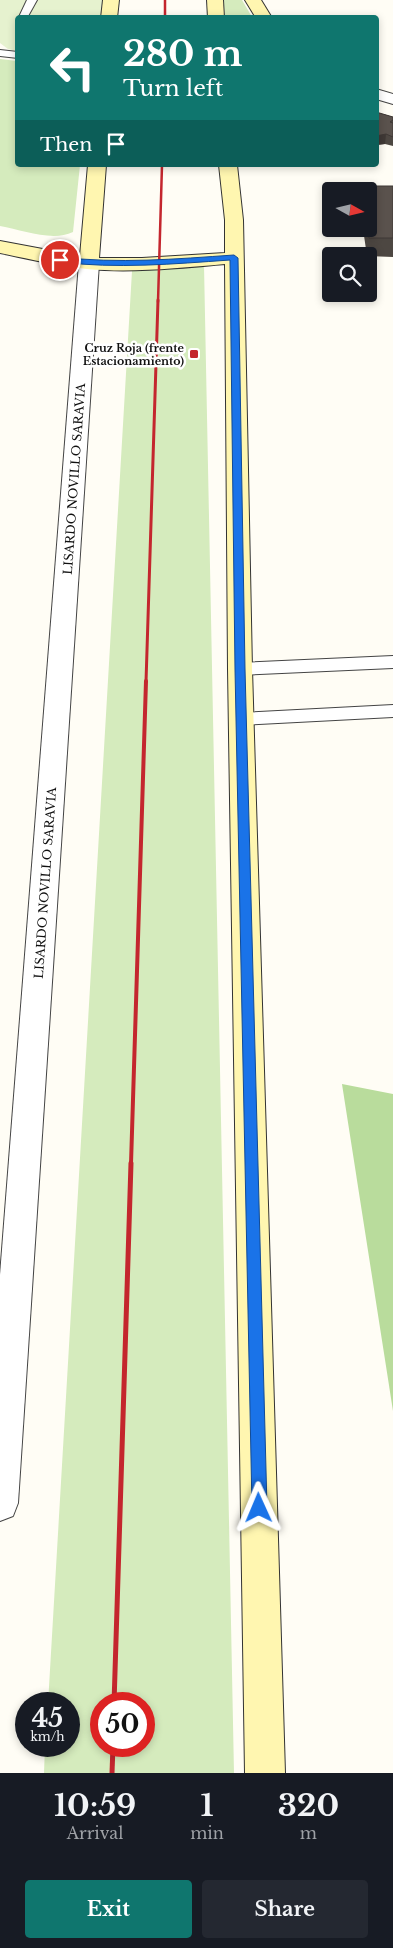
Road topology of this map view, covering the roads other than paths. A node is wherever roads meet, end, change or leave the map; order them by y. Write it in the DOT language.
graph roads {
  1 [pos="32,0"];
  2 [pos="111,0"];
  3 [pos="215,0"];
  4 [pos="253,0"];
  5 [pos="24,15"];
  6 [pos="109,15"];
  7 [pos="216,15"];
  8 [pos="262,15"];
  9 [pos="0,53"];
  10 [pos="15,55"];
  11 [pos="379,95"];
  12 [pos="393,100"];
  13 [pos="379,107"];
  14 [pos="393,112"];
  15 [pos="97,167"];
  16 [pos="228,167"];
  17 [pos="240,167"];
  18 [pos="234,220"];
  19 [pos="0,247"];
  20 [pos="234,258"];
  21 [pos="89,263"];
  22 [pos="393,662"];
  23 [pos="240,669"];
  24 [pos="393,711"];
  25 [pos="242,719"];
  26 [pos="0,1503"];
  27 [pos="265,1773"];
  1 -- 5 [label="lane"];
  2 -- 6 [label="main road"];
  3 -- 7 [label="main road"];
  4 -- 8 [label="main road"];
  9 -- 10 [label="lane"];
  11 -- 12 [label="street"];
  13 -- 14 [label="street"];
  15 -- 21 [label="main road"];
  16 -- 18 [label="main road"];
  17 -- 18 [label="main road"];
  18 -- 20 [label="main road"];
  19 -- 21 [label="main road"];
  20 -- 21 [label="main road"];
  20 -- 23 [label="main road"];
  21 -- 26 [label="street, LISARDO NOVILLO SARAVIA"];
  22 -- 23 [label="lane"];
  23 -- 25 [label="main road"];
  24 -- 25 [label="lane"];
  25 -- 27 [label="main road"];
}
